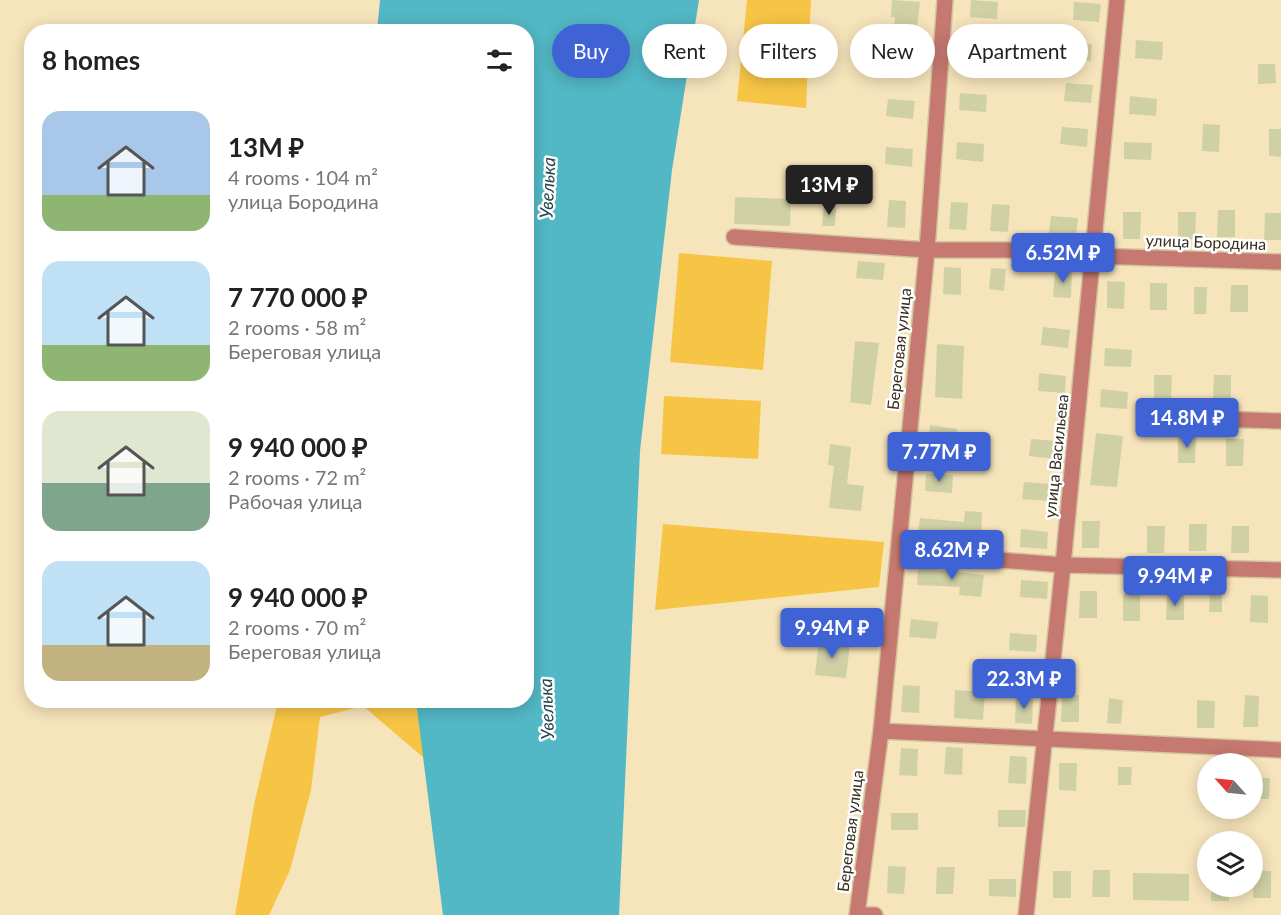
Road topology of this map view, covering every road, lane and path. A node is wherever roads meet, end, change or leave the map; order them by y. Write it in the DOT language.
graph roads {
  1 [pos="945,0"];
  2 [pos="1117,0"];
  3 [pos="734,237"];
  4 [pos="927,250"];
  5 [pos="1093,256"];
  6 [pos="1281,262"];
  7 [pos="1216,419"];
  8 [pos="1281,421"];
  9 [pos="898,552"];
  10 [pos="1063,565"];
  11 [pos="1281,570"];
  12 [pos="881,731"];
  13 [pos="1044,739"];
  14 [pos="1281,750"];
  15 [pos="857,915"];
  16 [pos="875,915"];
  17 [pos="1026,915"];
  1 -- 4 [label="street, Береговая улица"];
  2 -- 5 [label="street, улица Васильева"];
  3 -- 4 [label="street, улица Бородина"];
  4 -- 5 [label="street, улица Бородина"];
  4 -- 9 [label="street, Береговая улица"];
  5 -- 6 [label="street, улица Бородина"];
  5 -- 10 [label="street, улица Васильева"];
  7 -- 8 [label="street"];
  9 -- 10 [label="street"];
  9 -- 12 [label="street, Береговая улица"];
  10 -- 11 [label="street"];
  10 -- 13 [label="street, улица Васильева"];
  12 -- 13 [label="street"];
  12 -- 15 [label="street, Береговая улица"];
  13 -- 14 [label="street"];
  13 -- 17 [label="street, улица Васильева"];
  15 -- 16 [label="street"];
}
